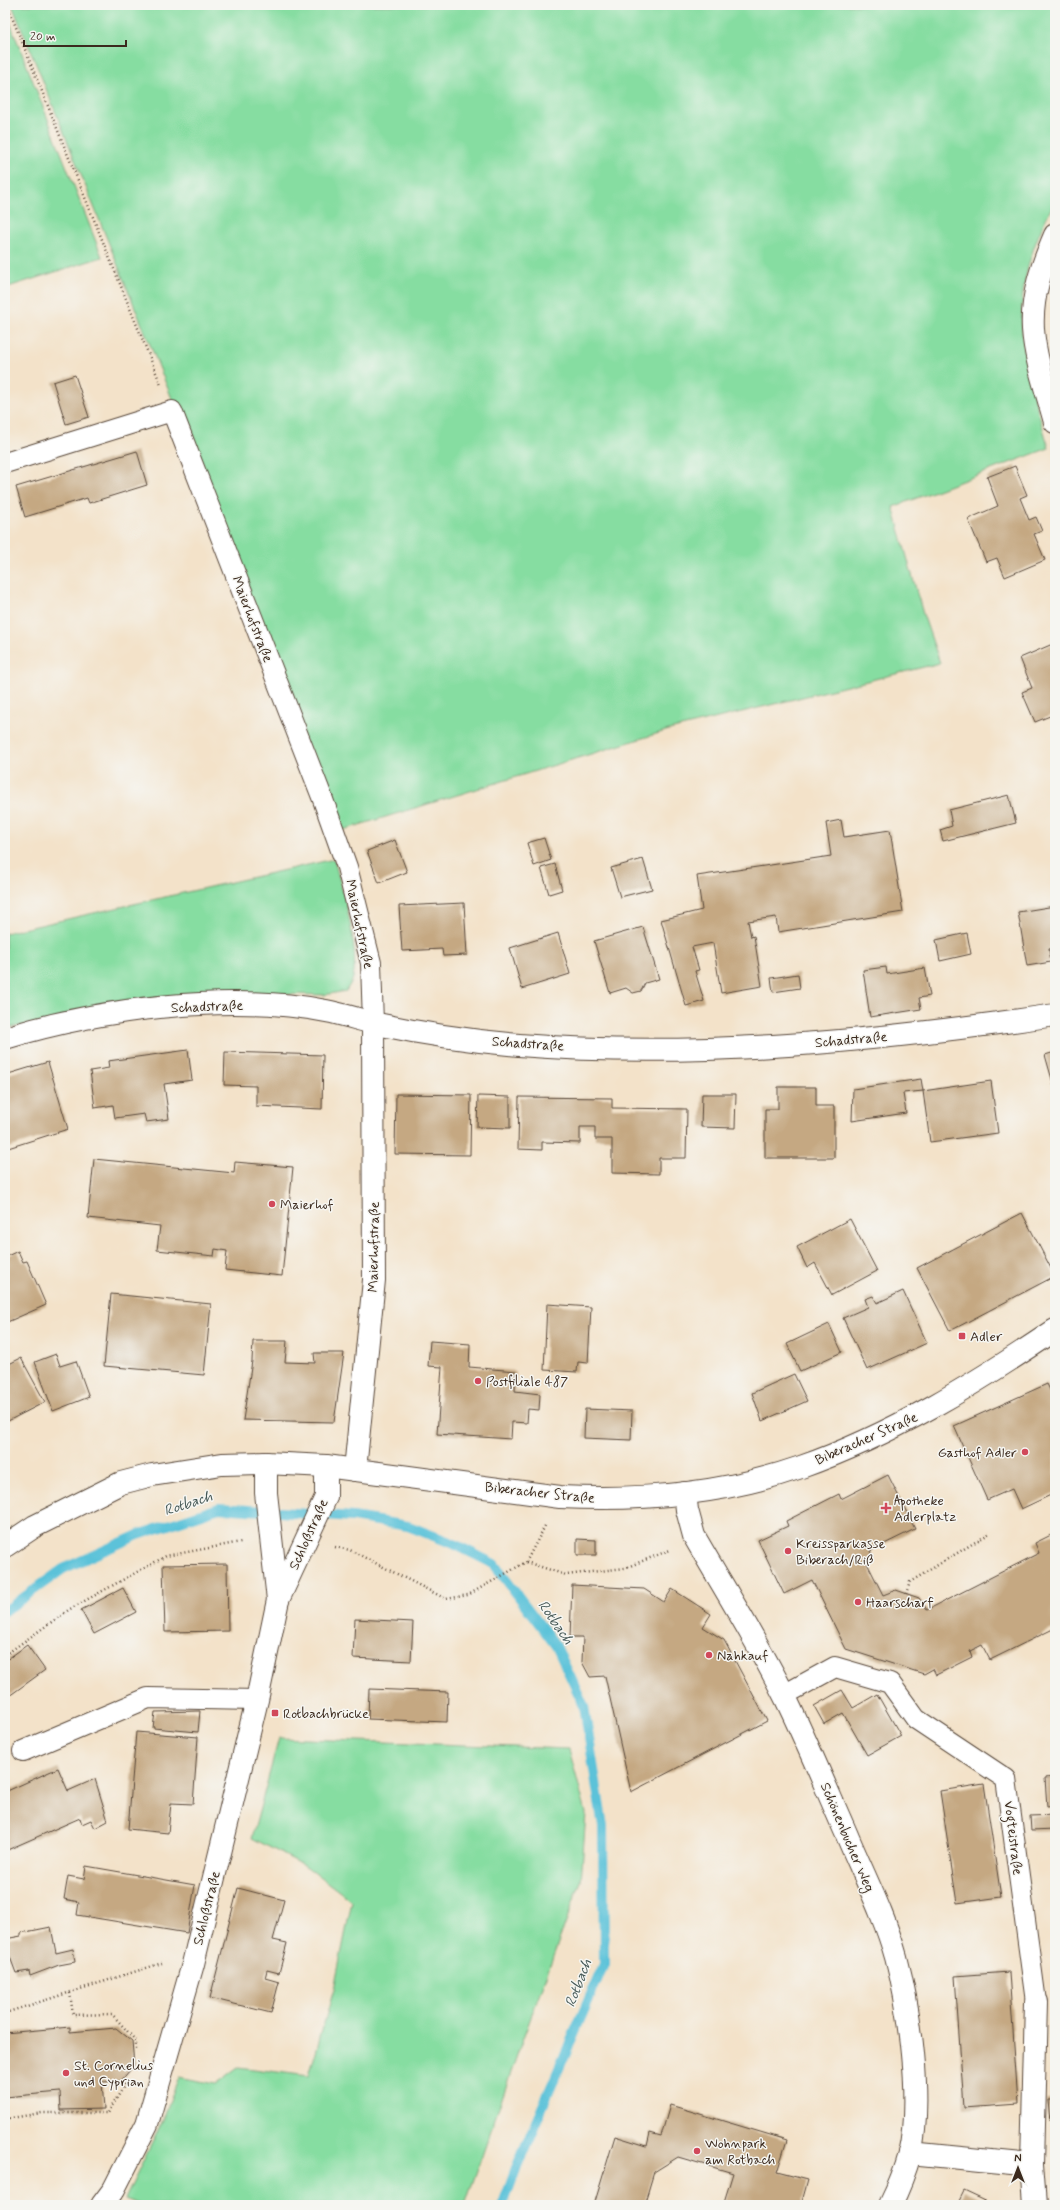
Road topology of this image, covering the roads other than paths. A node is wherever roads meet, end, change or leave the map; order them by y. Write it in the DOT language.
graph roads {
  1 [pos="1055,235"];
  2 [pos="1055,422"];
  3 [pos="5,463"];
  4 [pos="1055,1015"];
  5 [pos="373,1023"];
  6 [pos="5,1038"];
  7 [pos="1055,1331"];
  8 [pos="266,1463"];
  9 [pos="326,1466"];
  10 [pos="355,1470"];
  11 [pos="685,1493"];
  12 [pos="5,1546"];
  13 [pos="278,1600"];
  14 [pos="784,1695"];
  15 [pos="257,1700"];
  16 [pos="23,1751"];
  17 [pos="1036,2002"];
  18 [pos="910,2153"];
  19 [pos="1032,2165"];
  20 [pos="102,2205"];
  21 [pos="890,2205"];
  22 [pos="1035,2205"];
  1 -- 2 [label="street"];
  3 -- 5 [label="lane, Maierhofstraße"];
  4 -- 5 [label="street, Schadstraße"];
  5 -- 6 [label="street, Schadstraße"];
  5 -- 10 [label="street, Maierhofstraße"];
  7 -- 11 [label="street, Biberacher Straße"];
  8 -- 9 [label="street, Biberacher Straße"];
  8 -- 12 [label="street, Biberacher Straße"];
  8 -- 13 [label="street, Schloßstraße"];
  9 -- 10 [label="street, Biberacher Straße"];
  9 -- 13 [label="street, Schloßstraße"];
  10 -- 11 [label="street, Biberacher Straße"];
  11 -- 14 [label="street, Schönenbucher Weg"];
  13 -- 15 [label="street, Schloßstraße"];
  14 -- 17 [label="lane, Vogteistraße"];
  14 -- 18 [label="street, Schönenbucher Weg"];
  15 -- 16 [label="lane"];
  15 -- 20 [label="street, Schloßstraße"];
  17 -- 19 [label="street, Vogteistraße"];
  18 -- 19 [label="street"];
  18 -- 21 [label="street, Schönenbucher Weg"];
  19 -- 22 [label="street, Vogteistraße"];
}
